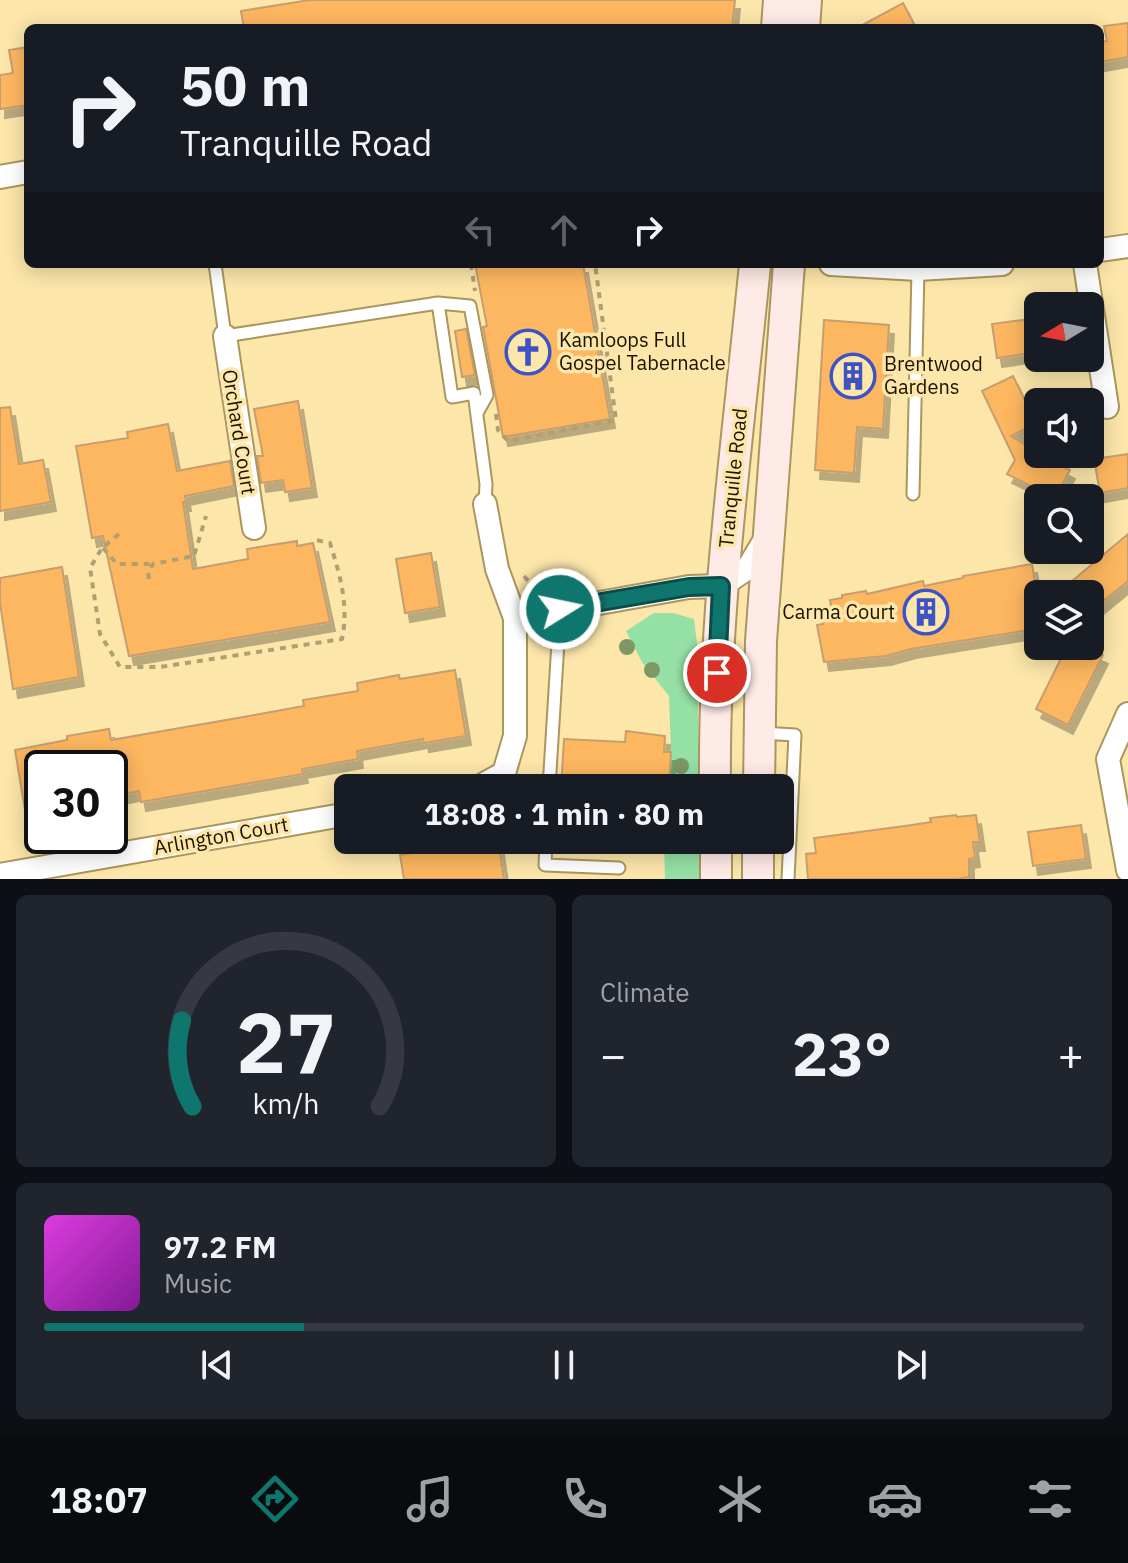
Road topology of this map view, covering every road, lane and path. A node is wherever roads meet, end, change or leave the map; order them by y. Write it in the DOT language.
graph roads {
  1 [pos="779,0"];
  2 [pos="806,0"];
  3 [pos="777,24"];
  4 [pos="804,24"];
  5 [pos="24,173"];
  6 [pos="0,177"];
  7 [pos="1128,246"];
  8 [pos="1104,249"];
  9 [pos="216,268"];
  10 [pos="472,268"];
  11 [pos="596,268"];
  12 [pos="755,268"];
  13 [pos="789,268"];
  14 [pos="901,268"];
  15 [pos="935,268"];
  16 [pos="1086,268"];
  17 [pos="918,269"];
  18 [pos="476,294"];
  19 [pos="438,303"];
  20 [pos="225,336"];
  21 [pos="493,399"];
  22 [pos="1107,407"];
  23 [pos="477,413"];
  24 [pos="913,494"];
  25 [pos="485,504"];
  26 [pos="206,516"];
  27 [pos="254,528"];
  28 [pos="119,534"];
  29 [pos="767,537"];
  30 [pos="311,539"];
  31 [pos="102,548"];
  32 [pos="153,564"];
  33 [pos="514,565"];
  34 [pos="149,579"];
  35 [pos="721,586"];
  36 [pos="556,599"];
  37 [pos="515,618"];
  38 [pos="1128,714"];
  39 [pos="759,733"];
  40 [pos="502,774"];
  41 [pos="550,774"];
  42 [pos="715,774"];
  43 [pos="759,774"];
  44 [pos="334,816"];
  45 [pos="545,854"];
  46 [pos="716,854"];
  47 [pos="758,854"];
  48 [pos="619,868"];
  49 [pos="1128,870"];
  50 [pos="0,875"];
  51 [pos="716,879"];
  52 [pos="758,879"];
  53 [pos="788,879"];
  1 -- 3 [label="main road"];
  2 -- 4 [label="main road"];
  5 -- 6 [label="street"];
  7 -- 8 [label="street"];
  9 -- 20 [label="lane"];
  10 -- 18 [label="path"];
  11 -- 21 [label="path"];
  12 -- 35 [label="main road, Tranquille Road"];
  13 -- 29 [label="main road, Tranquille Road"];
  14 -- 17 [label="street"];
  15 -- 17 [label="street"];
  16 -- 22 [label="street"];
  17 -- 24 [label="lane"];
  19 -- 20 [label="lane"];
  19 -- 23 [label="lane"];
  19 -- 23 [label="lane"];
  20 -- 27 [label="street, Orchard Court"];
  23 -- 25 [label="lane"];
  25 -- 37 [label="street"];
  26 -- 32 [label="path"];
  28 -- 31 [label="path"];
  29 -- 35 [label="street"];
  29 -- 39 [label="main road, Tranquille Road"];
  30 -- 31 [label="path"];
  31 -- 32 [label="path"];
  32 -- 34 [label="path"];
  33 -- 36 [label="path"];
  35 -- 36 [label="street"];
  35 -- 42 [label="main road, Tranquille Road"];
  36 -- 37 [label="street"];
  36 -- 41 [label="lane"];
  37 -- 40 [label="street"];
  38 -- 49 [label="street"];
  39 -- 43 [label="main road, Tranquille Road"];
  39 -- 53 [label="lane"];
  44 -- 50 [label="street, Arlington Court"];
  45 -- 48 [label="lane"];
  46 -- 51 [label="main road"];
  47 -- 52 [label="main road"];
}
